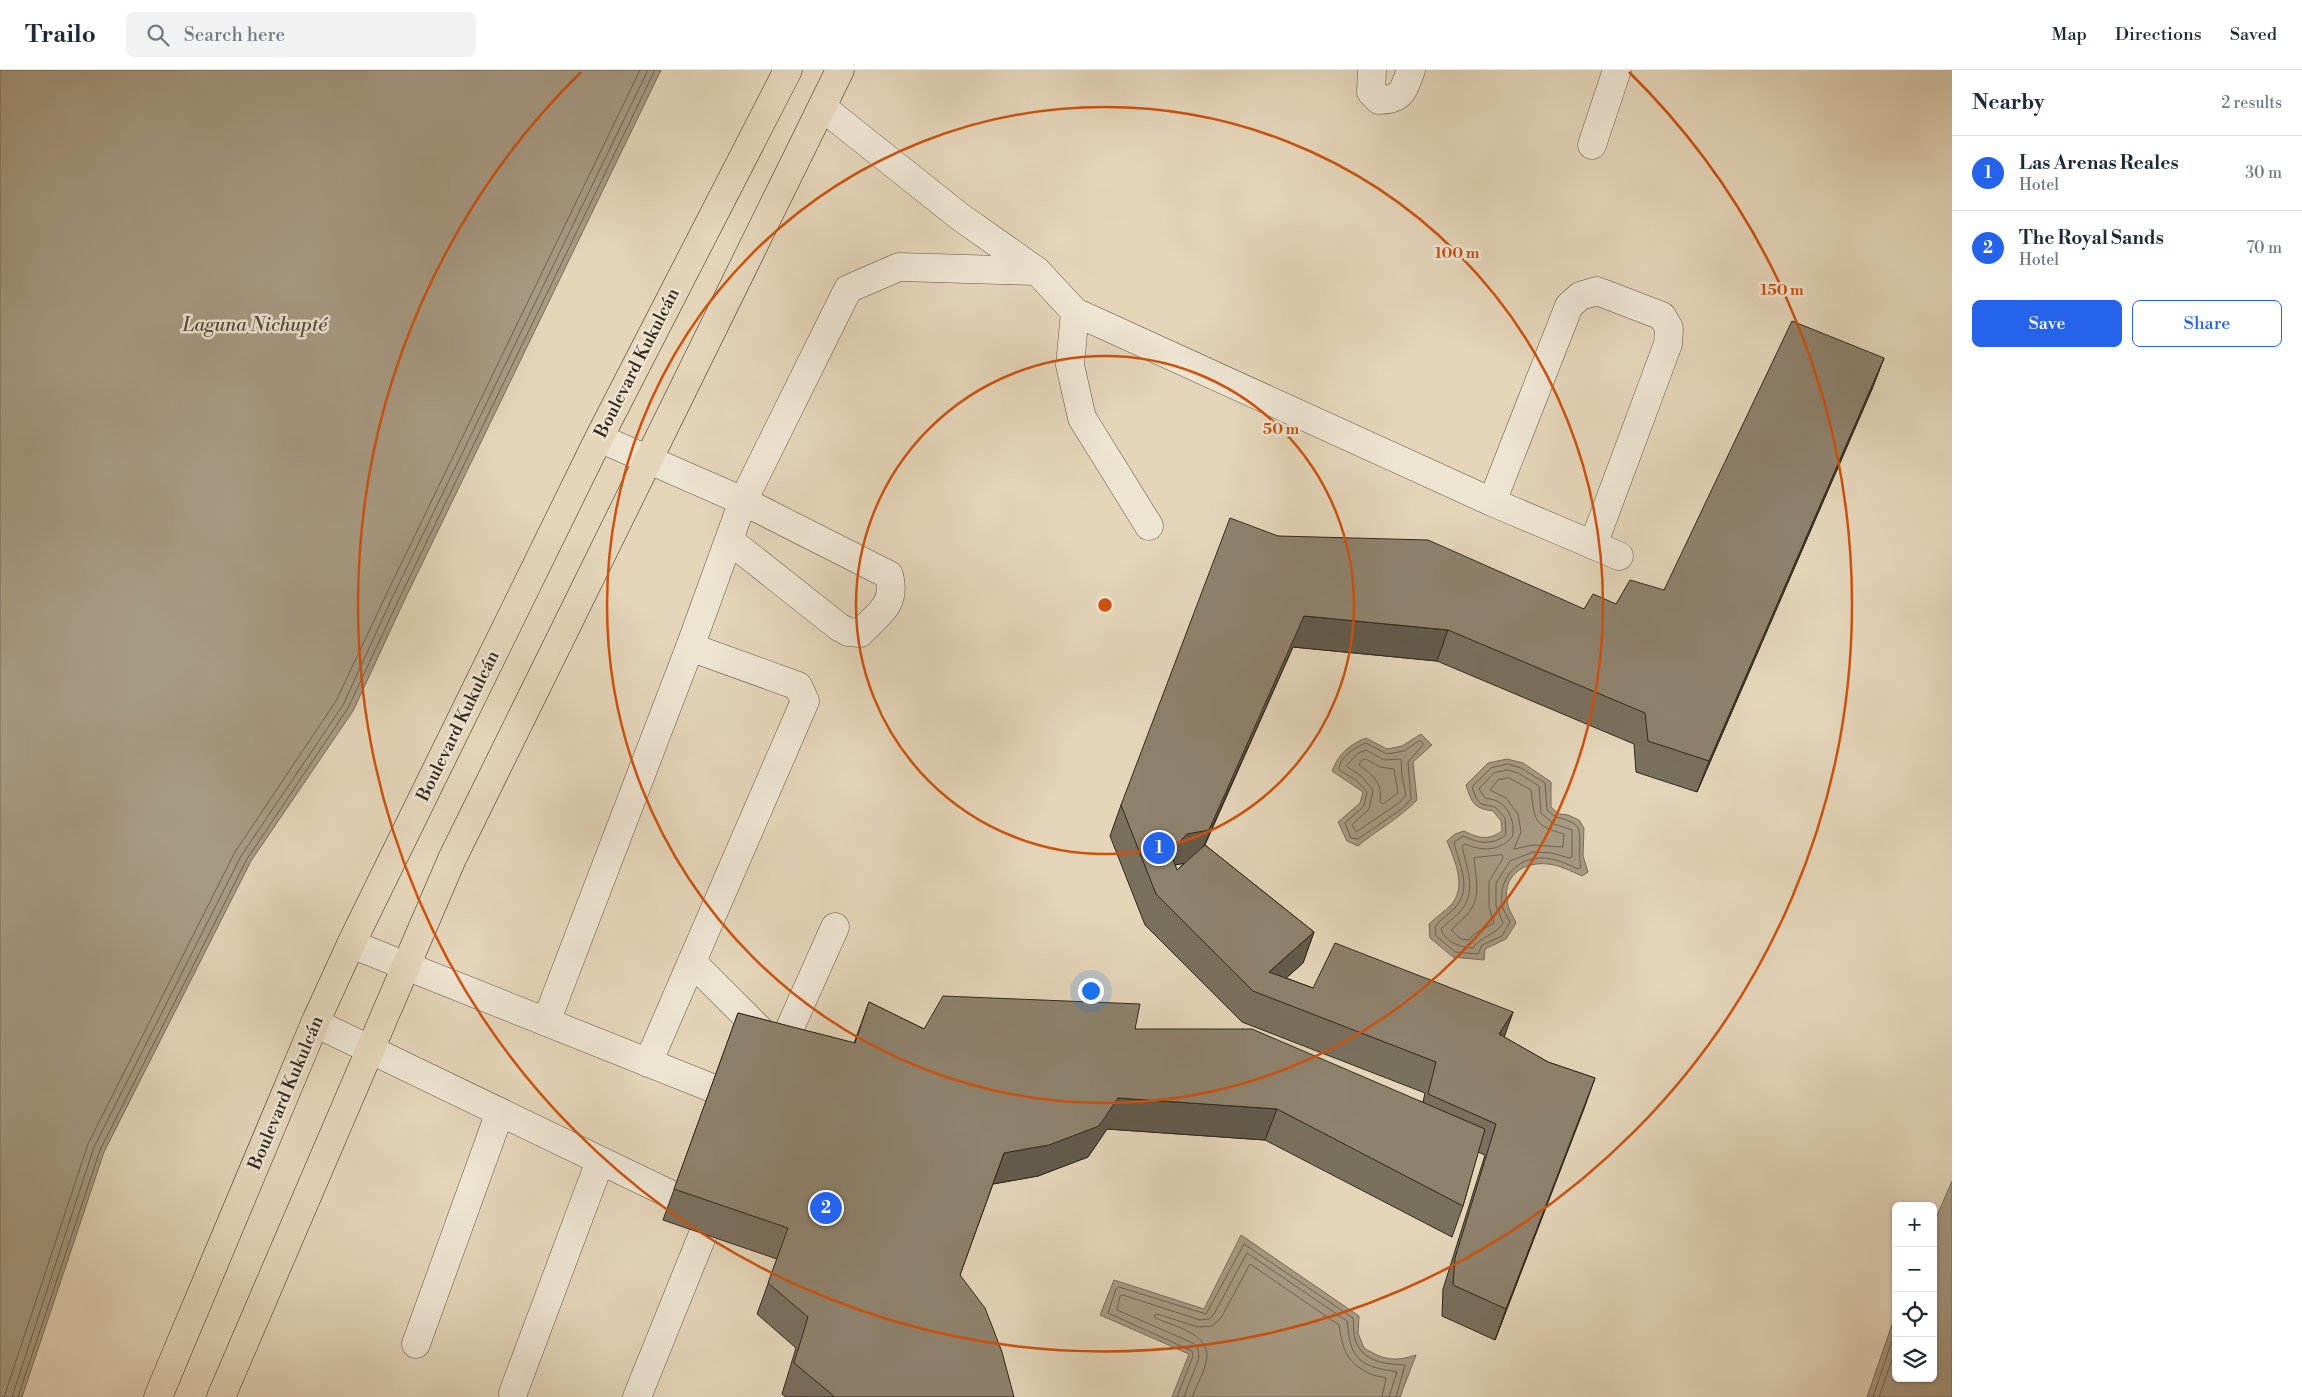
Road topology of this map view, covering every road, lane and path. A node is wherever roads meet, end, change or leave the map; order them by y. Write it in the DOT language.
graph roads {
  1 [pos="788,70"];
  2 [pos="840,70"];
  3 [pos="1372,70"];
  4 [pos="1411,70"];
  5 [pos="1617,70"];
  6 [pos="822,107"];
  7 [pos="1592,145"];
  8 [pos="1036,270"];
  9 [pos="1075,312"];
  10 [pos="599,438"];
  11 [pos="647,460"];
  12 [pos="743,501"];
  13 [pos="1492,502"];
  14 [pos="1149,526"];
  15 [pos="729,540"];
  16 [pos="1593,545"];
  17 [pos="1619,556"];
  18 [pos="690,647"];
  19 [pos="835,927"];
  20 [pos="351,944"];
  21 [pos="692,962"];
  22 [pos="407,965"];
  23 [pos="546,1022"];
  24 [pos="314,1023"];
  25 [pos="369,1051"];
  26 [pos="648,1063"];
  27 [pos="712,1088"];
  28 [pos="500,1112"];
  29 [pos="600,1161"];
  30 [pos="672,1195"];
  31 [pos="703,1234"];
  32 [pos="416,1344"];
  33 [pos="513,1393"];
  34 [pos="158,1397"];
  35 [pos="221,1397"];
  36 [pos="637,1397"];
  1 -- 10 [label="main road, Boulevard Kukulcán"];
  2 -- 6 [label="main road"];
  3 -- 4 [label="lane"];
  5 -- 7 [label="lane"];
  6 -- 8 [label="lane"];
  6 -- 11 [label="main road"];
  8 -- 9 [label="lane"];
  8 -- 12 [label="lane"];
  9 -- 13 [label="lane"];
  9 -- 14 [label="lane"];
  10 -- 11 [label="lane"];
  10 -- 20 [label="main road, Boulevard Kukulcán"];
  11 -- 12 [label="lane"];
  11 -- 22 [label="main road"];
  12 -- 15 [label="lane"];
  12 -- 15 [label="lane"];
  13 -- 16 [label="lane"];
  13 -- 16 [label="lane"];
  15 -- 18 [label="lane"];
  16 -- 17 [label="lane"];
  18 -- 21 [label="lane"];
  18 -- 23 [label="lane"];
  19 -- 21 [label="lane"];
  20 -- 22 [label="lane"];
  20 -- 24 [label="main road, Boulevard Kukulcán"];
  21 -- 26 [label="lane"];
  22 -- 23 [label="lane"];
  22 -- 25 [label="main road"];
  23 -- 26 [label="lane"];
  24 -- 25 [label="lane"];
  24 -- 34 [label="main road, Boulevard Kukulcán"];
  25 -- 28 [label="lane"];
  25 -- 35 [label="main road"];
  26 -- 27 [label="lane"];
  28 -- 29 [label="lane"];
  28 -- 32 [label="lane"];
  29 -- 30 [label="lane"];
  29 -- 33 [label="lane"];
  31 -- 36 [label="lane"];
}
